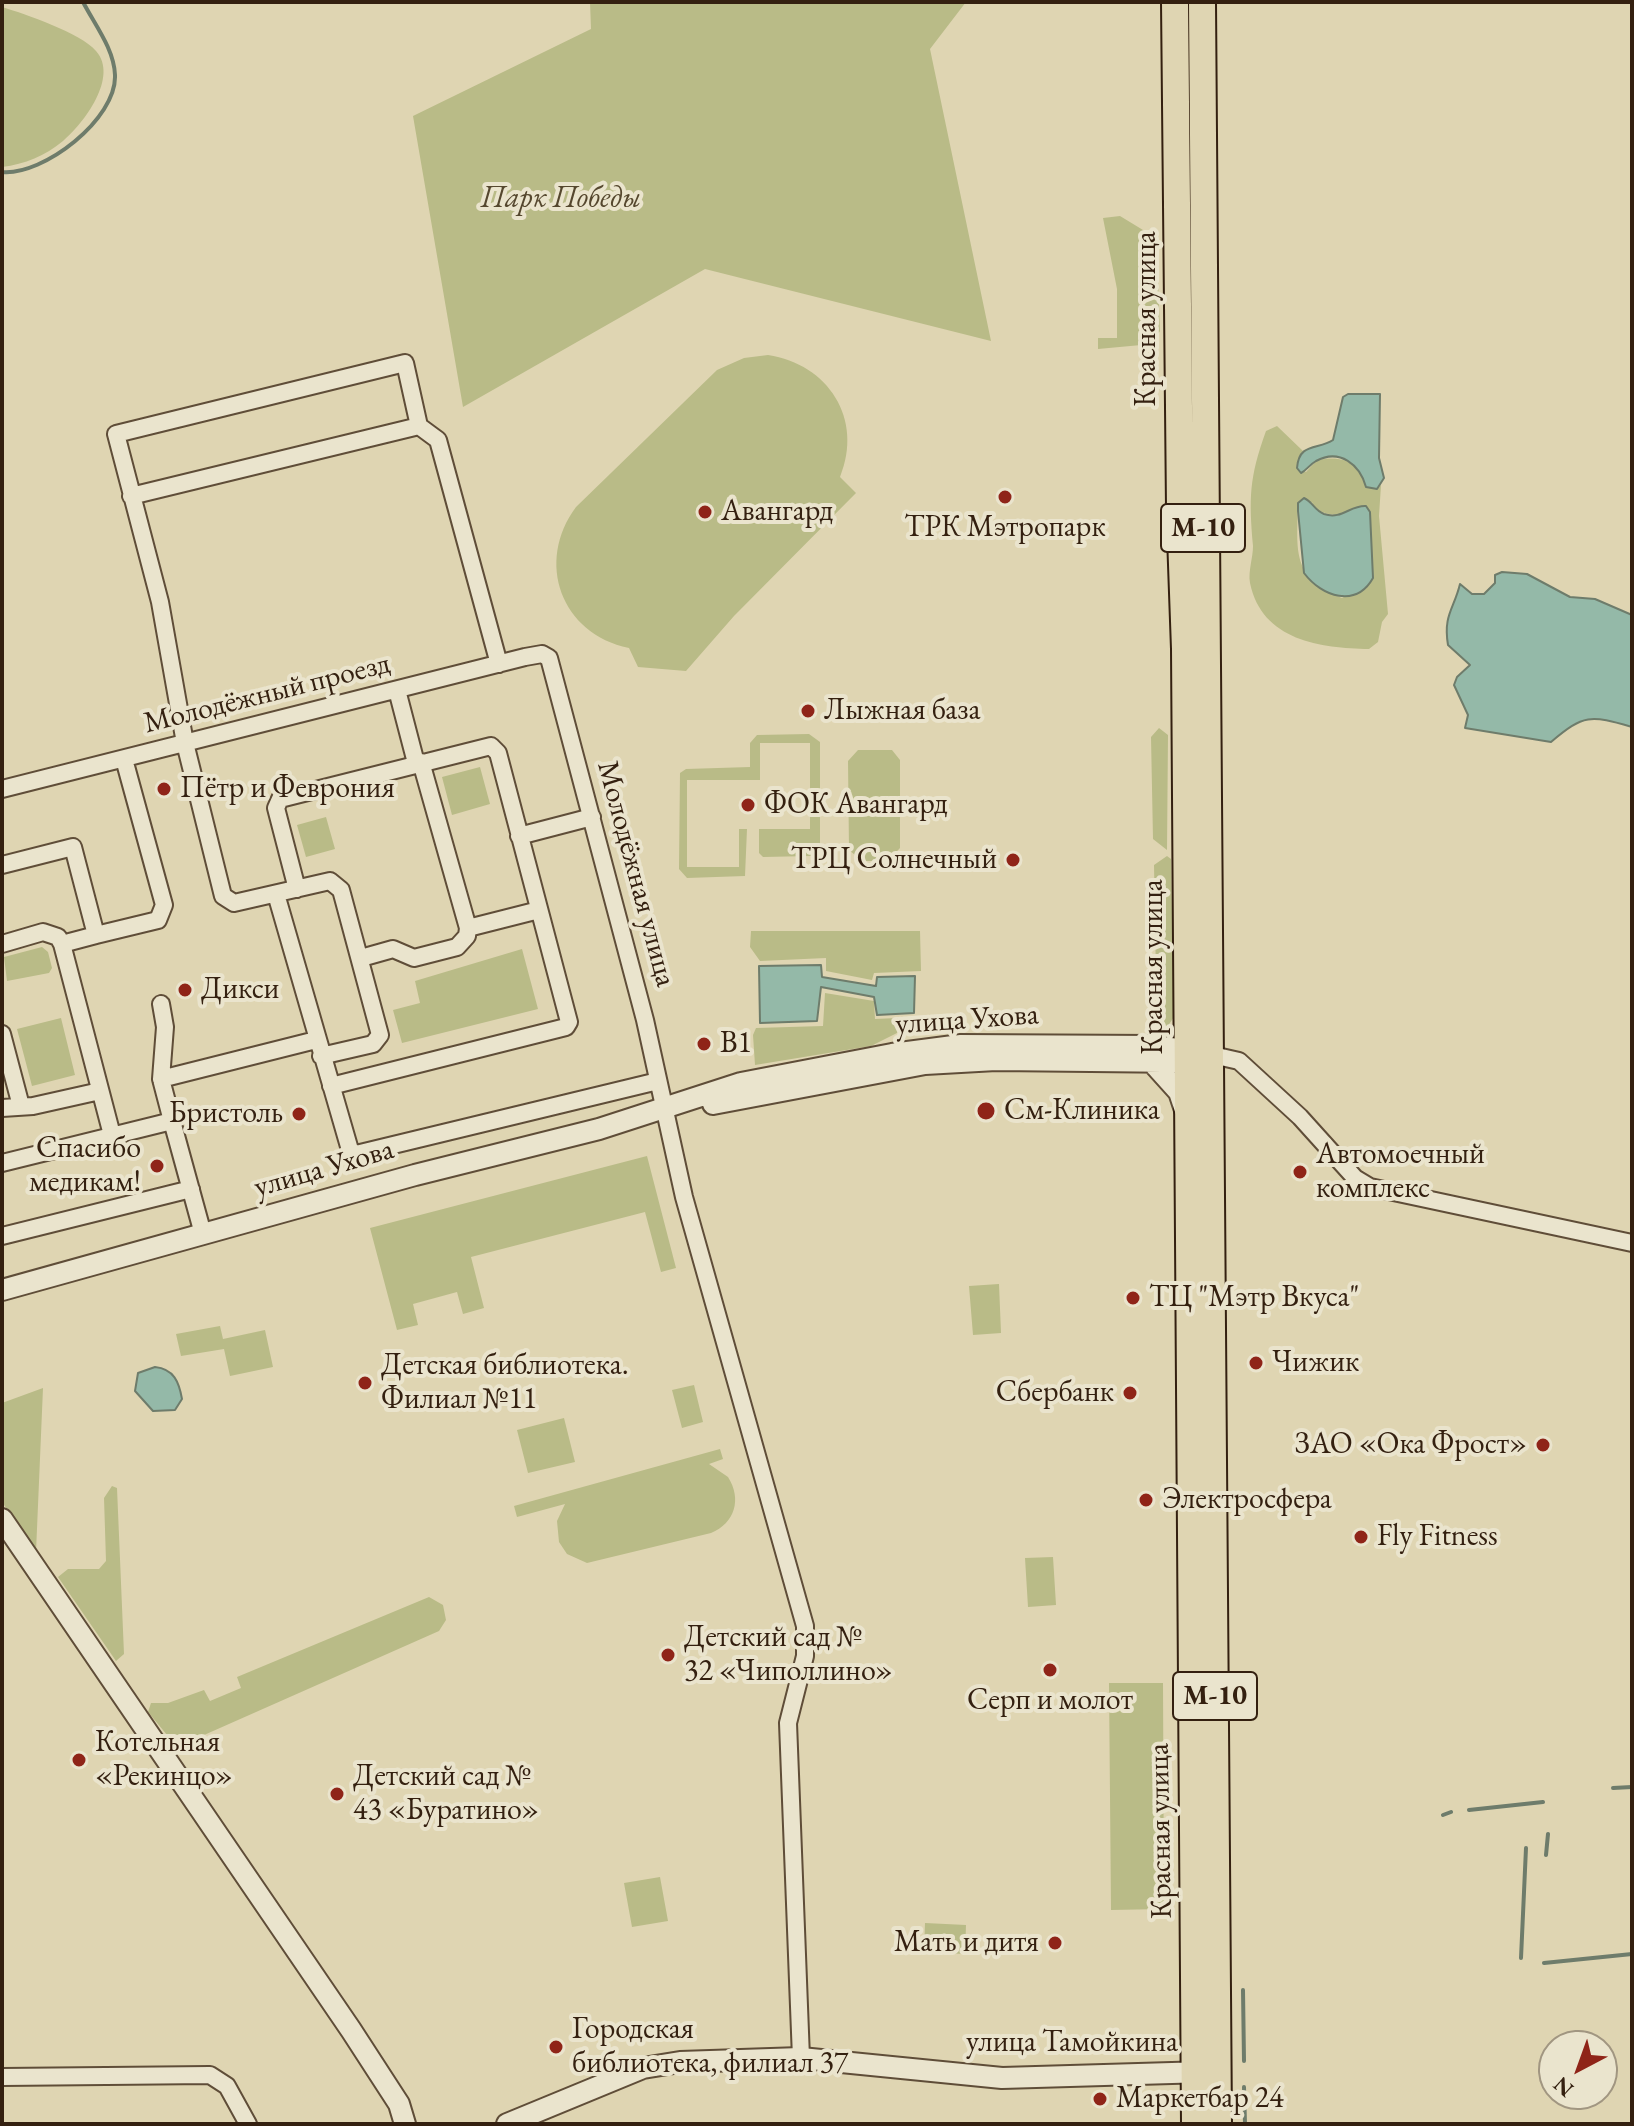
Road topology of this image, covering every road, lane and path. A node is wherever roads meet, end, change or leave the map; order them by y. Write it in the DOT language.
graph roads {
  1 [pos="1175,2"];
  2 [pos="1202,2"];
  3 [pos="419,426"];
  4 [pos="131,496"];
  5 [pos="545,655"];
  6 [pos="499,664"];
  7 [pos="397,690"];
  8 [pos="185,743"];
  9 [pos="124,759"];
  10 [pos="419,763"];
  11 [pos="2,789"];
  12 [pos="592,817"];
  13 [pos="519,836"];
  14 [pos="2,865"];
  15 [pos="297,889"];
  16 [pos="276,894"];
  17 [pos="539,910"];
  18 [pos="468,928"];
  19 [pos="96,935"];
  20 [pos="2,944"];
  21 [pos="62,944"];
  22 [pos="361,958"];
  23 [pos="161,1004"];
  24 [pos="1186,1009"];
  25 [pos="2,1034"];
  26 [pos="316,1040"];
  27 [pos="1154,1054"];
  28 [pos="1193,1054"];
  29 [pos="321,1056"];
  30 [pos="161,1079"];
  31 [pos="658,1081"];
  32 [pos="331,1086"];
  33 [pos="100,1091"];
  34 [pos="21,1106"];
  35 [pos="2,1108"];
  36 [pos="663,1111"];
  37 [pos="1187,1119"];
  38 [pos="172,1121"];
  39 [pos="112,1135"];
  40 [pos="2,1163"];
  41 [pos="191,1189"];
  42 [pos="203,1234"];
  43 [pos="2,1236"];
  44 [pos="1632,1243"];
  45 [pos="2,1290"];
  46 [pos="2,1519"];
  47 [pos="801,2058"];
  48 [pos="1207,2072"];
  49 [pos="2,2077"];
  50 [pos="248,2124"];
  51 [pos="405,2124"];
  52 [pos="507,2124"];
  53 [pos="1195,2124"];
  54 [pos="1218,2124"];
  1 -- 24 [label="highway, Красная улица / М-10"];
  2 -- 28 [label="highway, Красная улица / М-10"];
  3 -- 4 [label="street"];
  3 -- 4 [label="street"];
  3 -- 6 [label="street"];
  4 -- 8 [label="street"];
  5 -- 6 [label="street, Молодёжный проезд"];
  5 -- 12 [label="street, Молодёжная улица"];
  6 -- 7 [label="street, Молодёжный проезд"];
  7 -- 8 [label="street, Молодёжный проезд"];
  7 -- 10 [label="street"];
  8 -- 9 [label="street, Молодёжный проезд"];
  8 -- 16 [label="street"];
  9 -- 11 [label="street, Молодёжный проезд"];
  9 -- 19 [label="street"];
  10 -- 13 [label="street"];
  10 -- 15 [label="street"];
  10 -- 18 [label="street"];
  12 -- 13 [label="street"];
  12 -- 31 [label="street, Молодёжная улица"];
  13 -- 17 [label="street"];
  14 -- 19 [label="street"];
  15 -- 16 [label="street"];
  15 -- 22 [label="street"];
  16 -- 26 [label="street"];
  17 -- 18 [label="street"];
  17 -- 32 [label="street"];
  18 -- 22 [label="street"];
  19 -- 21 [label="street"];
  20 -- 21 [label="street"];
  21 -- 33 [label="street"];
  22 -- 29 [label="street"];
  23 -- 30 [label="street"];
  24 -- 27 [label="street"];
  24 -- 28 [label="highway, Красная улица / М-10"];
  25 -- 34 [label="street"];
  26 -- 29 [label="street"];
  26 -- 30 [label="street"];
  27 -- 28 [label="street, улица Ухова"];
  27 -- 36 [label="street, улица Ухова"];
  27 -- 37 [label="street"];
  28 -- 37 [label="highway, Красная улица / М-10"];
  28 -- 44 [label="street"];
  28 -- 48 [label="highway, Красная улица / М-10"];
  29 -- 32 [label="street"];
  30 -- 38 [label="street"];
  31 -- 32 [label="street"];
  31 -- 36 [label="street, Молодёжная улица"];
  33 -- 34 [label="street"];
  33 -- 39 [label="street"];
  34 -- 35 [label="street"];
  36 -- 42 [label="street, улица Ухова"];
  36 -- 47 [label="street, Молодёжная улица"];
  37 -- 48 [label="highway, Красная улица / М-10"];
  38 -- 39 [label="street"];
  38 -- 41 [label="street"];
  39 -- 40 [label="street"];
  41 -- 42 [label="street"];
  41 -- 43 [label="street"];
  42 -- 45 [label="street, улица Ухова"];
  46 -- 51 [label="street"];
  47 -- 48 [label="street, улица Тамойкина"];
  47 -- 52 [label="street, улица Тамойкина"];
  48 -- 53 [label="highway, Красная улица / М-10"];
  48 -- 54 [label="highway, Красная улица / М-10"];
  49 -- 50 [label="street"];
}
